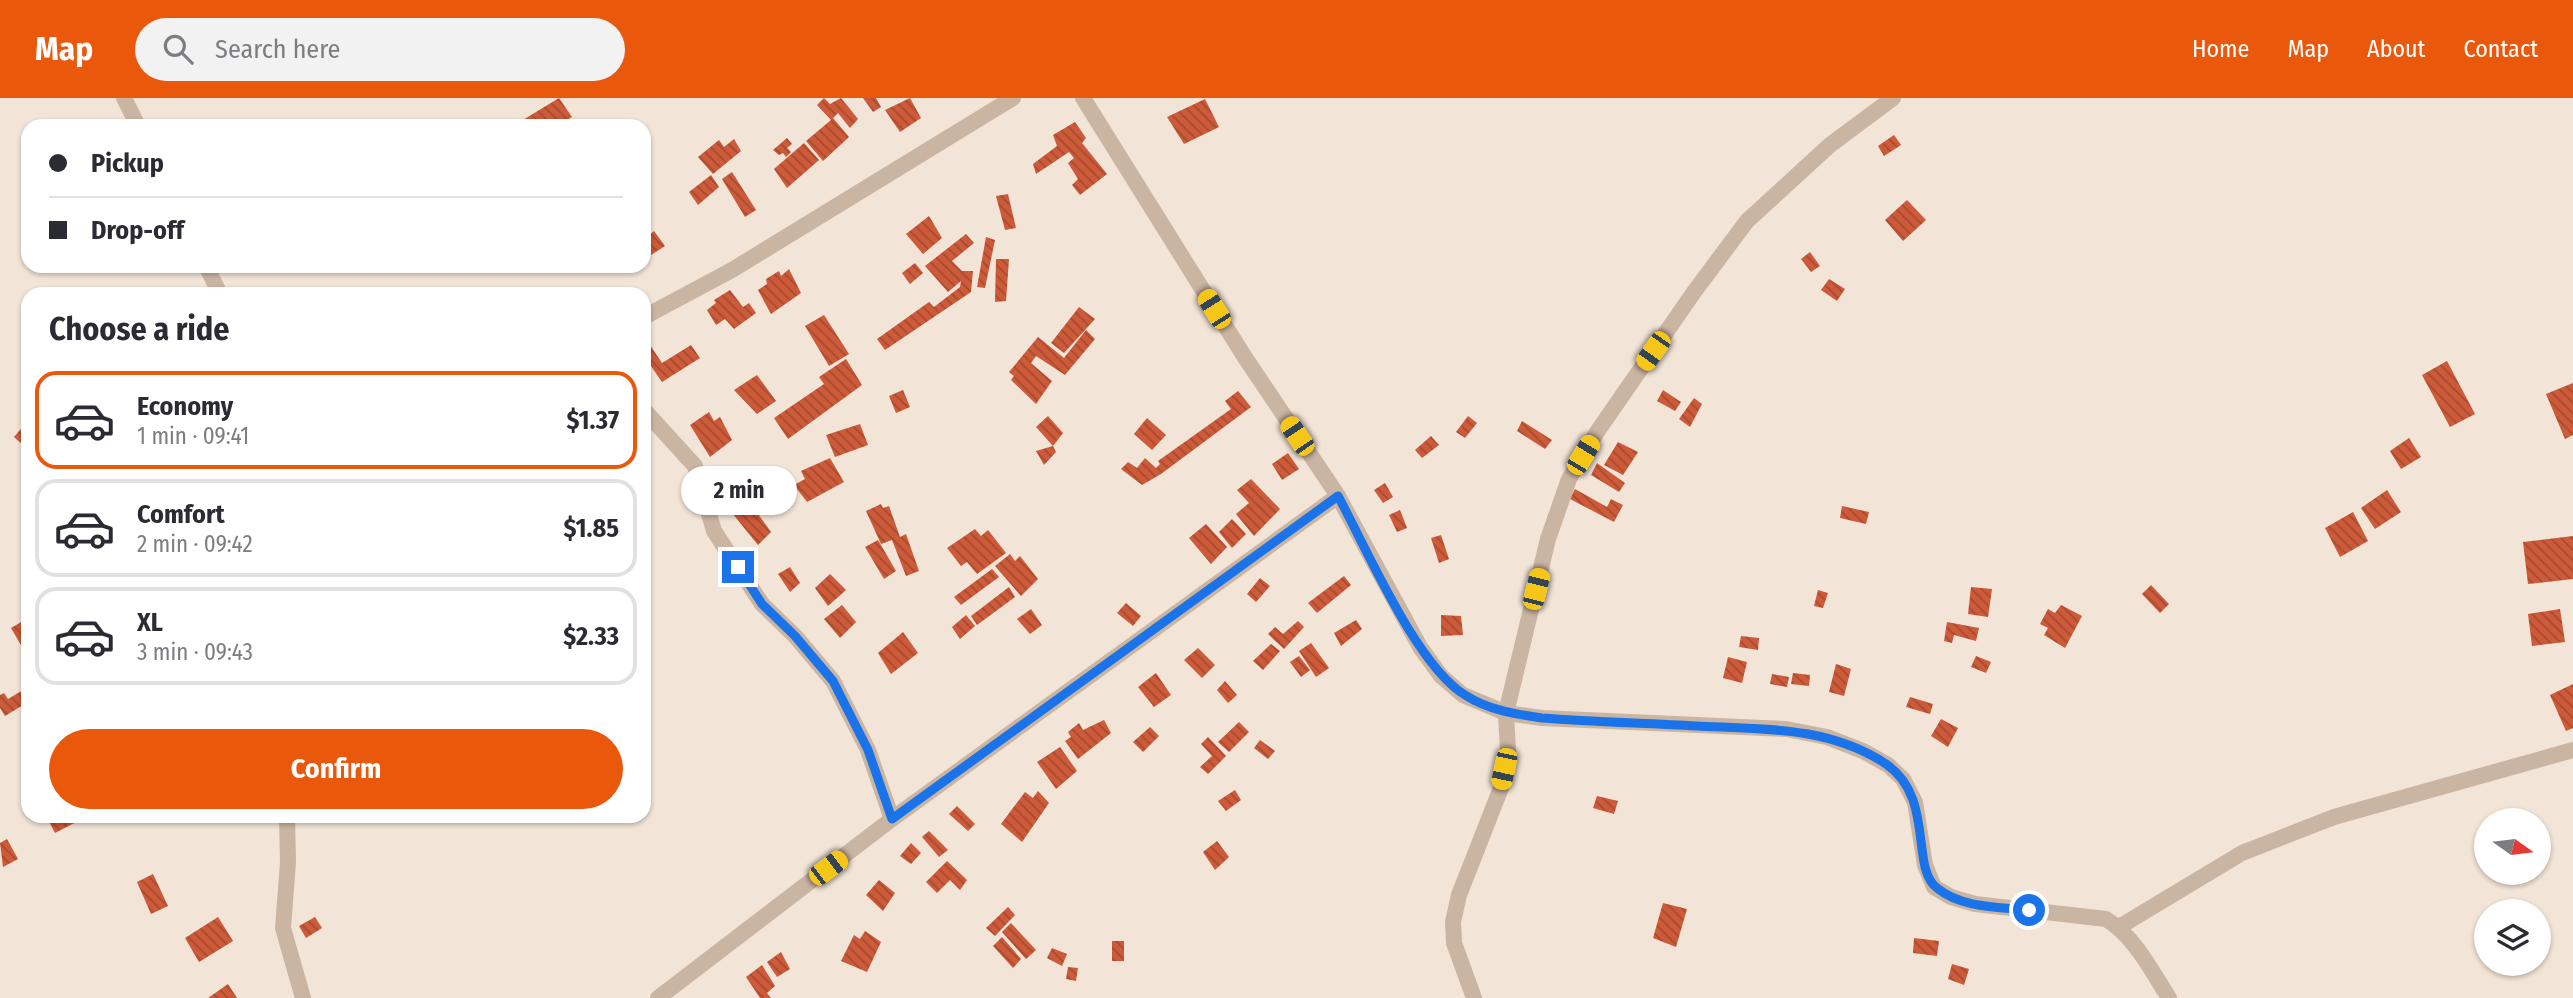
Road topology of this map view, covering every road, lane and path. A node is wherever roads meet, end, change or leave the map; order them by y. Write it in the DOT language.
graph roads {
  1 [pos="124,98"];
  2 [pos="1013,98"];
  3 [pos="1083,98"];
  4 [pos="1893,98"];
  5 [pos="134,119"];
  6 [pos="651,313"];
  7 [pos="651,418"];
  8 [pos="1338,496"];
  9 [pos="1506,713"];
  10 [pos="2573,750"];
  11 [pos="892,819"];
  12 [pos="287,823"];
  13 [pos="2119,927"];
  14 [pos="303,998"];
  15 [pos="657,998"];
  16 [pos="1474,998"];
  17 [pos="2169,998"];
  1 -- 5 [label="street"];
  2 -- 6 [label="street"];
  3 -- 8 [label="street"];
  4 -- 9 [label="street"];
  7 -- 11 [label="street"];
  8 -- 9 [label="street"];
  8 -- 11 [label="street"];
  9 -- 13 [label="street"];
  9 -- 16 [label="street"];
  10 -- 13 [label="street"];
  11 -- 15 [label="street"];
  12 -- 14 [label="street"];
  13 -- 17 [label="street"];
}
